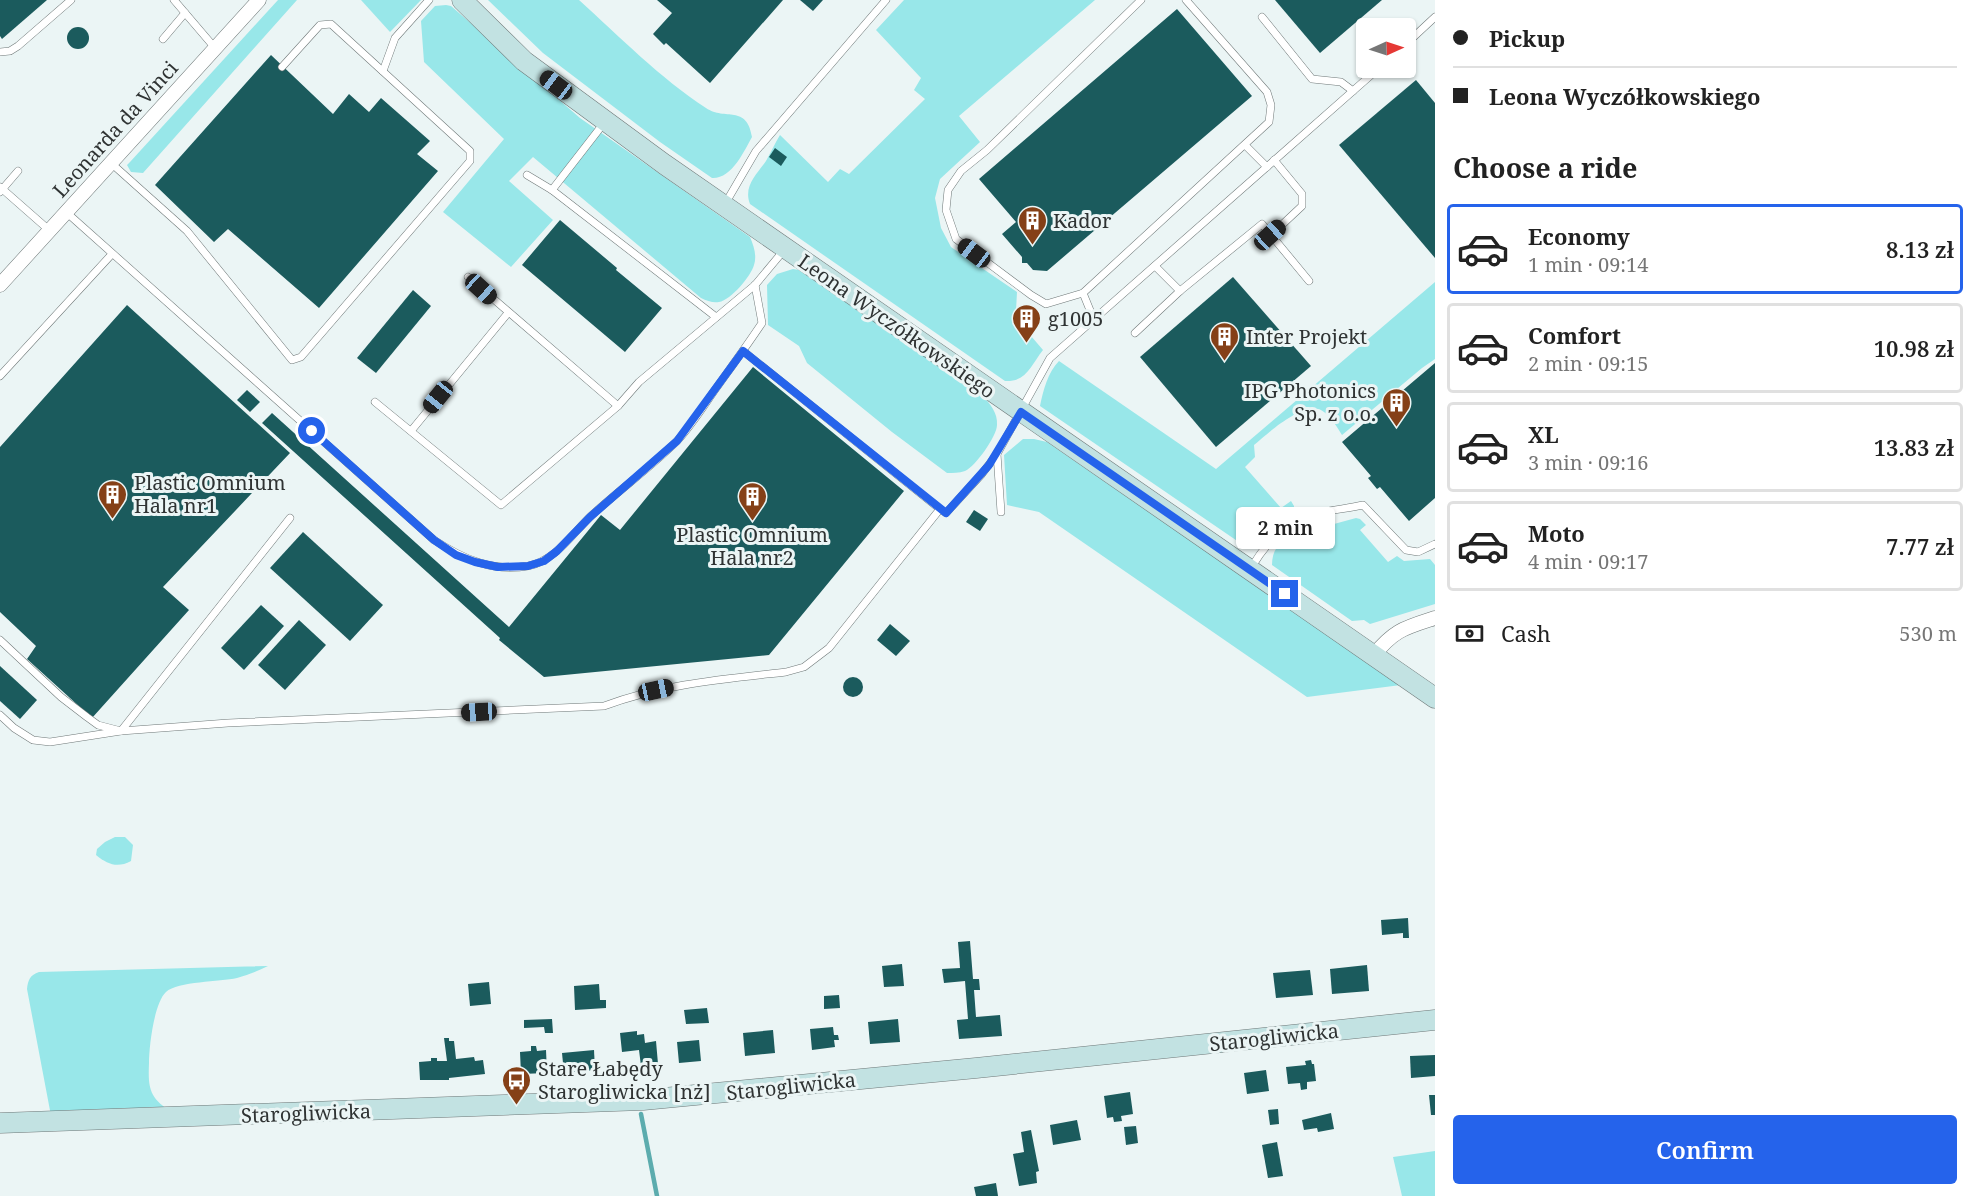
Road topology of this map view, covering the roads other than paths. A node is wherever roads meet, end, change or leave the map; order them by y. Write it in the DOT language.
graph roads {
  1 [pos="71,0"];
  2 [pos="174,0"];
  3 [pos="259,0"];
  4 [pos="429,0"];
  5 [pos="462,0"];
  6 [pos="886,0"];
  7 [pos="1141,0"];
  8 [pos="1185,0"];
  9 [pos="185,13"];
  10 [pos="1262,17"];
  11 [pos="1433,22"];
  12 [pos="1416,36"];
  13 [pos="163,39"];
  14 [pos="216,48"];
  15 [pos="0,52"];
  16 [pos="282,67"];
  17 [pos="383,71"];
  18 [pos="1367,78"];
  19 [pos="1353,91"];
  20 [pos="605,121"];
  21 [pos="1245,145"];
  22 [pos="1274,160"];
  23 [pos="111,163"];
  24 [pos="1267,167"];
  25 [pos="18,171"];
  26 [pos="527,175"];
  27 [pos="1,190"];
  28 [pos="552,190"];
  29 [pos="724,206"];
  30 [pos="66,212"];
  31 [pos="49,230"];
  32 [pos="1270,235"];
  33 [pos="785,249"];
  34 [pos="112,254"];
  35 [pos="1155,266"];
  36 [pos="468,277"];
  37 [pos="1309,281"];
  38 [pos="0,285"];
  39 [pos="755,285"];
  40 [pos="1180,291"];
  41 [pos="1083,293"];
  42 [pos="508,313"];
  43 [pos="716,317"];
  44 [pos="1094,320"];
  45 [pos="1135,333"];
  46 [pos="743,351"];
  47 [pos="0,376"];
  48 [pos="375,402"];
  49 [pos="618,406"];
  50 [pos="1021,412"];
  51 [pos="411,431"];
  52 [pos="997,454"];
  53 [pos="940,510"];
  54 [pos="1001,512"];
  55 [pos="290,518"];
  56 [pos="1435,544"];
  57 [pos="1249,570"];
  58 [pos="1435,618"];
  59 [pos="0,640"];
  60 [pos="1373,656"];
  61 [pos="1435,698"];
  62 [pos="0,716"];
  63 [pos="121,731"];
  64 [pos="1435,1020"];
  65 [pos="0,1123"];
  1 -- 15 [label="lane"];
  2 -- 9 [label="lane"];
  3 -- 14 [label="street, Leonarda da Vinci"];
  4 -- 17 [label="lane"];
  5 -- 20 [label="street, Leona Wyczółkowskiego"];
  6 -- 29 [label="lane"];
  7 -- 41 [label="lane"];
  8 -- 21 [label="lane"];
  9 -- 13 [label="lane"];
  9 -- 14 [label="lane"];
  10 -- 19 [label="lane"];
  11 -- 12 [label="lane"];
  14 -- 23 [label="street, Leonarda da Vinci"];
  16 -- 17 [label="lane"];
  17 -- 23 [label="lane"];
  18 -- 19 [label="lane"];
  19 -- 22 [label="lane"];
  20 -- 28 [label="lane"];
  20 -- 29 [label="street, Leona Wyczółkowskiego"];
  21 -- 24 [label="lane"];
  21 -- 41 [label="lane"];
  22 -- 24 [label="lane"];
  22 -- 32 [label="lane"];
  23 -- 30 [label="street, Leonarda da Vinci"];
  24 -- 35 [label="lane"];
  25 -- 27 [label="lane"];
  26 -- 28 [label="lane"];
  27 -- 31 [label="lane"];
  28 -- 43 [label="lane"];
  29 -- 33 [label="street, Leona Wyczółkowskiego"];
  30 -- 31 [label="street, Leonarda da Vinci"];
  30 -- 34 [label="lane"];
  31 -- 38 [label="street, Leonarda da Vinci"];
  32 -- 37 [label="lane"];
  32 -- 40 [label="lane"];
  33 -- 39 [label="lane"];
  33 -- 50 [label="street, Leona Wyczółkowskiego"];
  34 -- 46 [label="lane"];
  34 -- 47 [label="lane"];
  35 -- 40 [label="lane"];
  35 -- 44 [label="lane"];
  36 -- 42 [label="lane"];
  39 -- 43 [label="lane"];
  39 -- 46 [label="lane"];
  40 -- 45 [label="lane"];
  41 -- 44 [label="lane"];
  42 -- 49 [label="lane"];
  42 -- 51 [label="lane"];
  43 -- 49 [label="lane"];
  44 -- 50 [label="lane"];
  46 -- 53 [label="lane"];
  48 -- 51 [label="lane"];
  49 -- 51 [label="lane"];
  50 -- 52 [label="lane"];
  50 -- 57 [label="street, Leona Wyczółkowskiego"];
  52 -- 53 [label="lane"];
  52 -- 54 [label="lane"];
  53 -- 63 [label="lane"];
  55 -- 63 [label="lane"];
  56 -- 57 [label="lane"];
  57 -- 60 [label="street, Leona Wyczółkowskiego"];
  58 -- 60 [label="street"];
  59 -- 63 [label="lane"];
  60 -- 61 [label="street, Leona Wyczółkowskiego"];
  62 -- 63 [label="lane"];
  64 -- 65 [label="street, Starogliwicka"];
}
